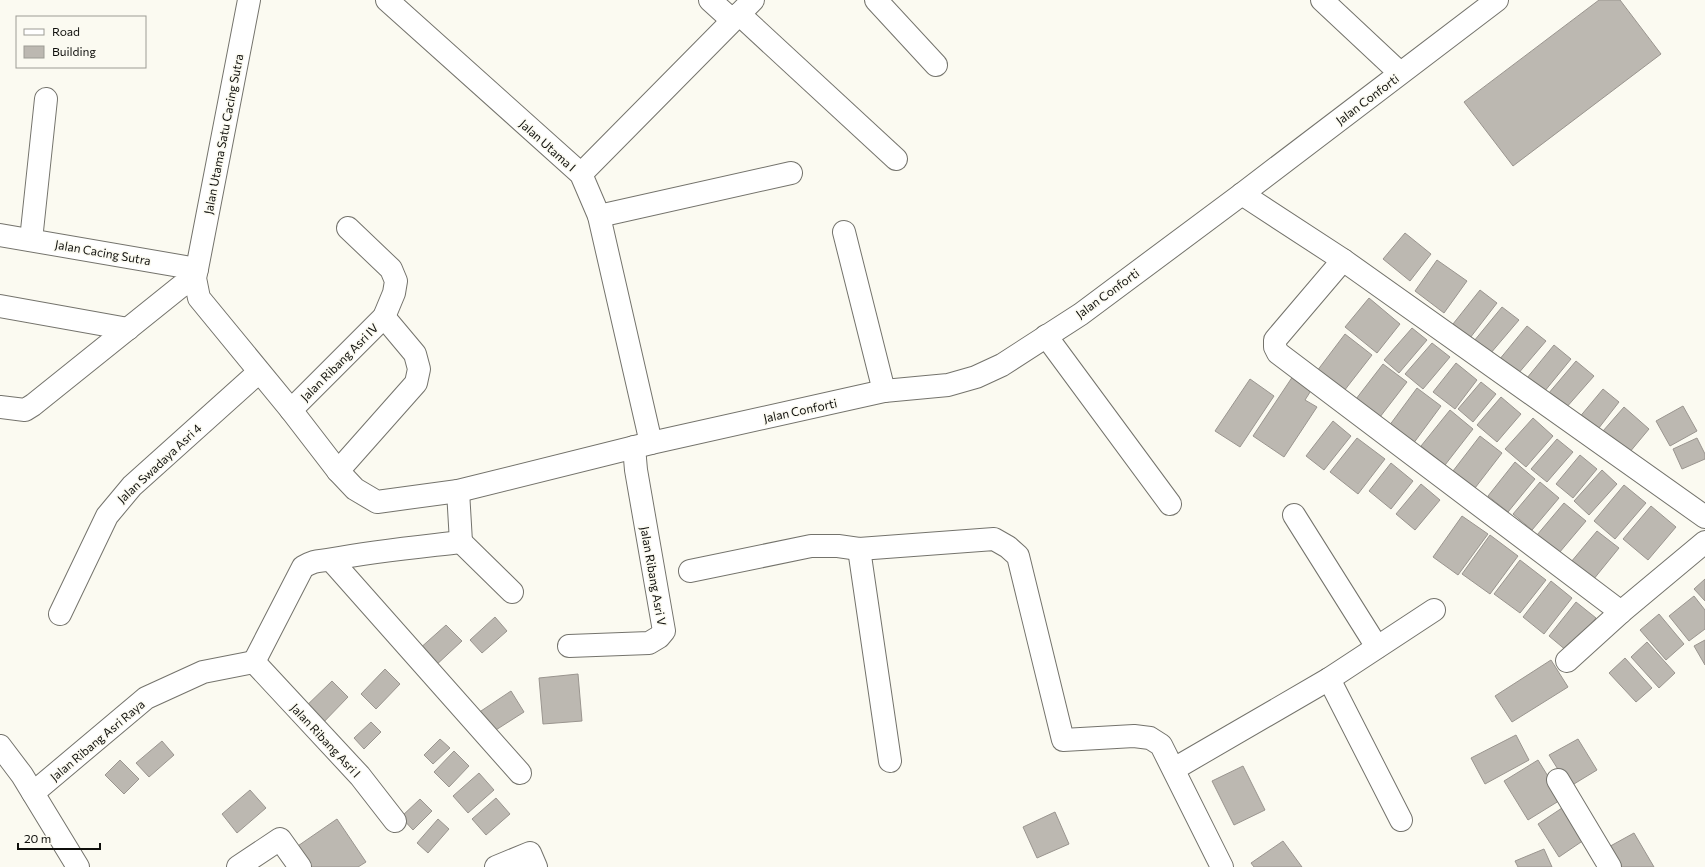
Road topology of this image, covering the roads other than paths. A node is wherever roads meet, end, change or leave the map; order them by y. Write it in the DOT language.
graph roads {
  1 [pos="249,0"];
  2 [pos="387,0"];
  3 [pos="710,0"];
  4 [pos="876,0"];
  5 [pos="1322,0"];
  6 [pos="1497,0"];
  7 [pos="741,11"];
  8 [pos="936,65"];
  9 [pos="1400,73"];
  10 [pos="46,99"];
  11 [pos="896,159"];
  12 [pos="790,173"];
  13 [pos="581,174"];
  14 [pos="1242,194"];
  15 [pos="599,216"];
  16 [pos="348,228"];
  17 [pos="844,232"];
  18 [pos="0,235"];
  19 [pos="31,240"];
  20 [pos="1343,260"];
  21 [pos="196,273"];
  22 [pos="0,306"];
  23 [pos="384,317"];
  24 [pos="128,330"];
  25 [pos="1046,336"];
  26 [pos="259,372"];
  27 [pos="884,391"];
  28 [pos="0,407"];
  29 [pos="291,410"];
  30 [pos="642,445"];
  31 [pos="338,471"];
  32 [pos="458,491"];
  33 [pos="1170,504"];
  34 [pos="1294,515"];
  35 [pos="1705,517"];
  36 [pos="461,542"];
  37 [pos="1705,542"];
  38 [pos="859,549"];
  39 [pos="330,560"];
  40 [pos="690,571"];
  41 [pos="512,592"];
  42 [pos="1434,610"];
  43 [pos="1621,612"];
  44 [pos="60,614"];
  45 [pos="569,646"];
  46 [pos="1377,647"];
  47 [pos="1567,661"];
  48 [pos="254,662"];
  49 [pos="1329,679"];
  50 [pos="0,746"];
  51 [pos="890,761"];
  52 [pos="1174,769"];
  53 [pos="520,773"];
  54 [pos="1558,780"];
  55 [pos="34,793"];
  56 [pos="1401,820"];
  57 [pos="395,821"];
  58 [pos="78,867"];
  59 [pos="238,867"];
  60 [pos="300,867"];
  61 [pos="496,867"];
  62 [pos="536,867"];
  63 [pos="1222,867"];
  64 [pos="1610,867"];
  1 -- 21 [label="street, Jalan Utama Satu Cacing Sutra"];
  2 -- 13 [label="street, Jalan Utama I"];
  3 -- 7 [label="street"];
  4 -- 8 [label="street"];
  5 -- 9 [label="street"];
  6 -- 9 [label="street, Jalan Conforti"];
  7 -- 11 [label="street"];
  7 -- 13 [label="street, Jalan Utama I"];
  9 -- 14 [label="street, Jalan Conforti"];
  10 -- 19 [label="street"];
  12 -- 15 [label="street"];
  13 -- 15 [label="street"];
  14 -- 20 [label="street"];
  14 -- 25 [label="street, Jalan Conforti"];
  15 -- 30 [label="street"];
  16 -- 23 [label="street"];
  17 -- 27 [label="street"];
  18 -- 19 [label="street, Jalan Cacing Sutra"];
  19 -- 21 [label="street, Jalan Cacing Sutra"];
  20 -- 35 [label="street"];
  20 -- 43 [label="street"];
  21 -- 24 [label="street"];
  21 -- 26 [label="street, Jalan Conforti"];
  22 -- 24 [label="street"];
  23 -- 29 [label="street, Jalan Ribang Asri IV"];
  23 -- 31 [label="street, Jalan Ribang Asri IV"];
  24 -- 28 [label="street"];
  25 -- 27 [label="street, Jalan Conforti"];
  25 -- 33 [label="street"];
  26 -- 29 [label="street, Jalan Conforti"];
  26 -- 44 [label="street, Jalan Swadaya Asri 4"];
  27 -- 30 [label="street, Jalan Conforti"];
  29 -- 31 [label="street, Jalan Conforti"];
  30 -- 32 [label="street, Jalan Conforti"];
  30 -- 45 [label="street, Jalan Ribang Asri V"];
  31 -- 32 [label="street, Jalan Conforti"];
  32 -- 36 [label="street"];
  34 -- 46 [label="street"];
  36 -- 39 [label="street"];
  36 -- 41 [label="street"];
  37 -- 43 [label="street"];
  38 -- 40 [label="street"];
  38 -- 51 [label="street"];
  38 -- 52 [label="street"];
  39 -- 48 [label="street"];
  39 -- 53 [label="street"];
  42 -- 46 [label="street"];
  43 -- 47 [label="street"];
  46 -- 49 [label="street"];
  48 -- 55 [label="street, Jalan Ribang Asri Raya"];
  48 -- 57 [label="street, Jalan Ribang Asri I"];
  49 -- 52 [label="street"];
  49 -- 56 [label="street"];
  50 -- 55 [label="street"];
  52 -- 63 [label="street"];
  54 -- 64 [label="street"];
  55 -- 58 [label="street"];
  59 -- 60 [label="street"];
  61 -- 62 [label="street"];
}
